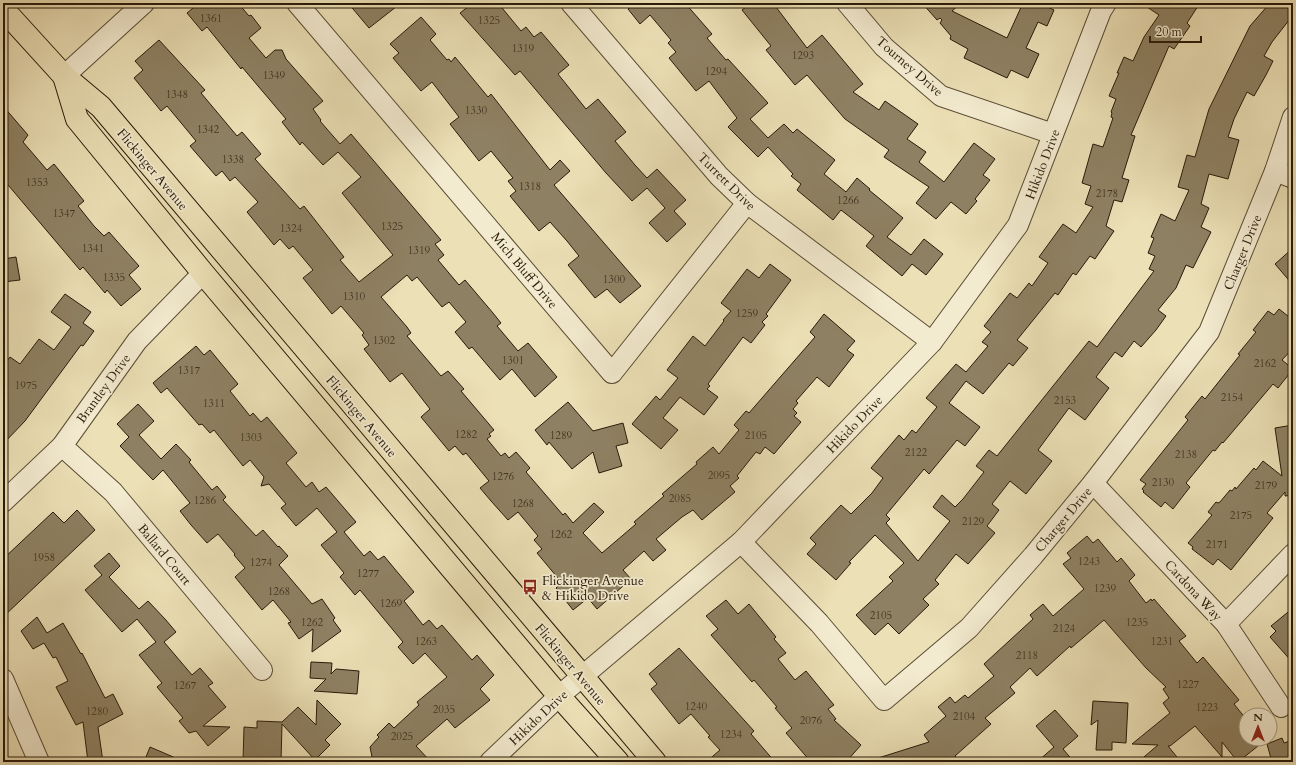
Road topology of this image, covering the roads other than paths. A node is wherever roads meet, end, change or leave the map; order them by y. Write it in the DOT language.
graph roads {
  1 [pos="144,3"];
  2 [pos="297,3"];
  3 [pos="571,3"];
  4 [pos="847,3"];
  5 [pos="1106,3"];
  6 [pos="3,9"];
  7 [pos="64,76"];
  8 [pos="1293,117"];
  9 [pos="1053,134"];
  10 [pos="1284,175"];
  11 [pos="747,203"];
  12 [pos="203,273"];
  13 [pos="932,342"];
  14 [pos="62,446"];
  15 [pos="1093,483"];
  16 [pos="3,502"];
  17 [pos="741,542"];
  18 [pos="1293,554"];
  19 [pos="1226,624"];
  20 [pos="262,670"];
  21 [pos="582,676"];
  22 [pos="3,679"];
  23 [pos="559,696"];
  24 [pos="1281,707"];
  25 [pos="40,762"];
  26 [pos="490,762"];
  27 [pos="618,762"];
  28 [pos="655,762"];
  1 -- 7 [label="street"];
  2 -- 11 [label="street, Mich Bluff Drive"];
  3 -- 11 [label="street, Turrett Drive"];
  4 -- 9 [label="street, Tourney Drive"];
  5 -- 9 [label="street, Hikido Drive"];
  6 -- 7 [label="main road, Flickinger Avenue"];
  7 -- 12 [label="main road, Flickinger Avenue"];
  7 -- 21 [label="main road, Flickinger Avenue"];
  8 -- 10 [label="street, Charger Drive"];
  9 -- 13 [label="street, Hikido Drive"];
  10 -- 15 [label="street, Charger Drive"];
  11 -- 13 [label="street, Turrett Drive"];
  12 -- 14 [label="street, Brantley Drive"];
  12 -- 23 [label="main road, Flickinger Avenue"];
  13 -- 17 [label="street, Hikido Drive"];
  14 -- 16 [label="street, Brantley Drive"];
  14 -- 20 [label="street, Ballard Court"];
  15 -- 17 [label="street, Charger Drive"];
  15 -- 19 [label="street, Cardona Way"];
  17 -- 21 [label="street, Hikido Drive"];
  18 -- 19 [label="street"];
  19 -- 24 [label="street, Cardona Way"];
  21 -- 23 [label="street, Hikido Drive"];
  21 -- 28 [label="main road, Flickinger Avenue"];
  22 -- 25 [label="street"];
  23 -- 26 [label="street, Hikido Drive"];
  23 -- 27 [label="main road, Flickinger Avenue"];
}
